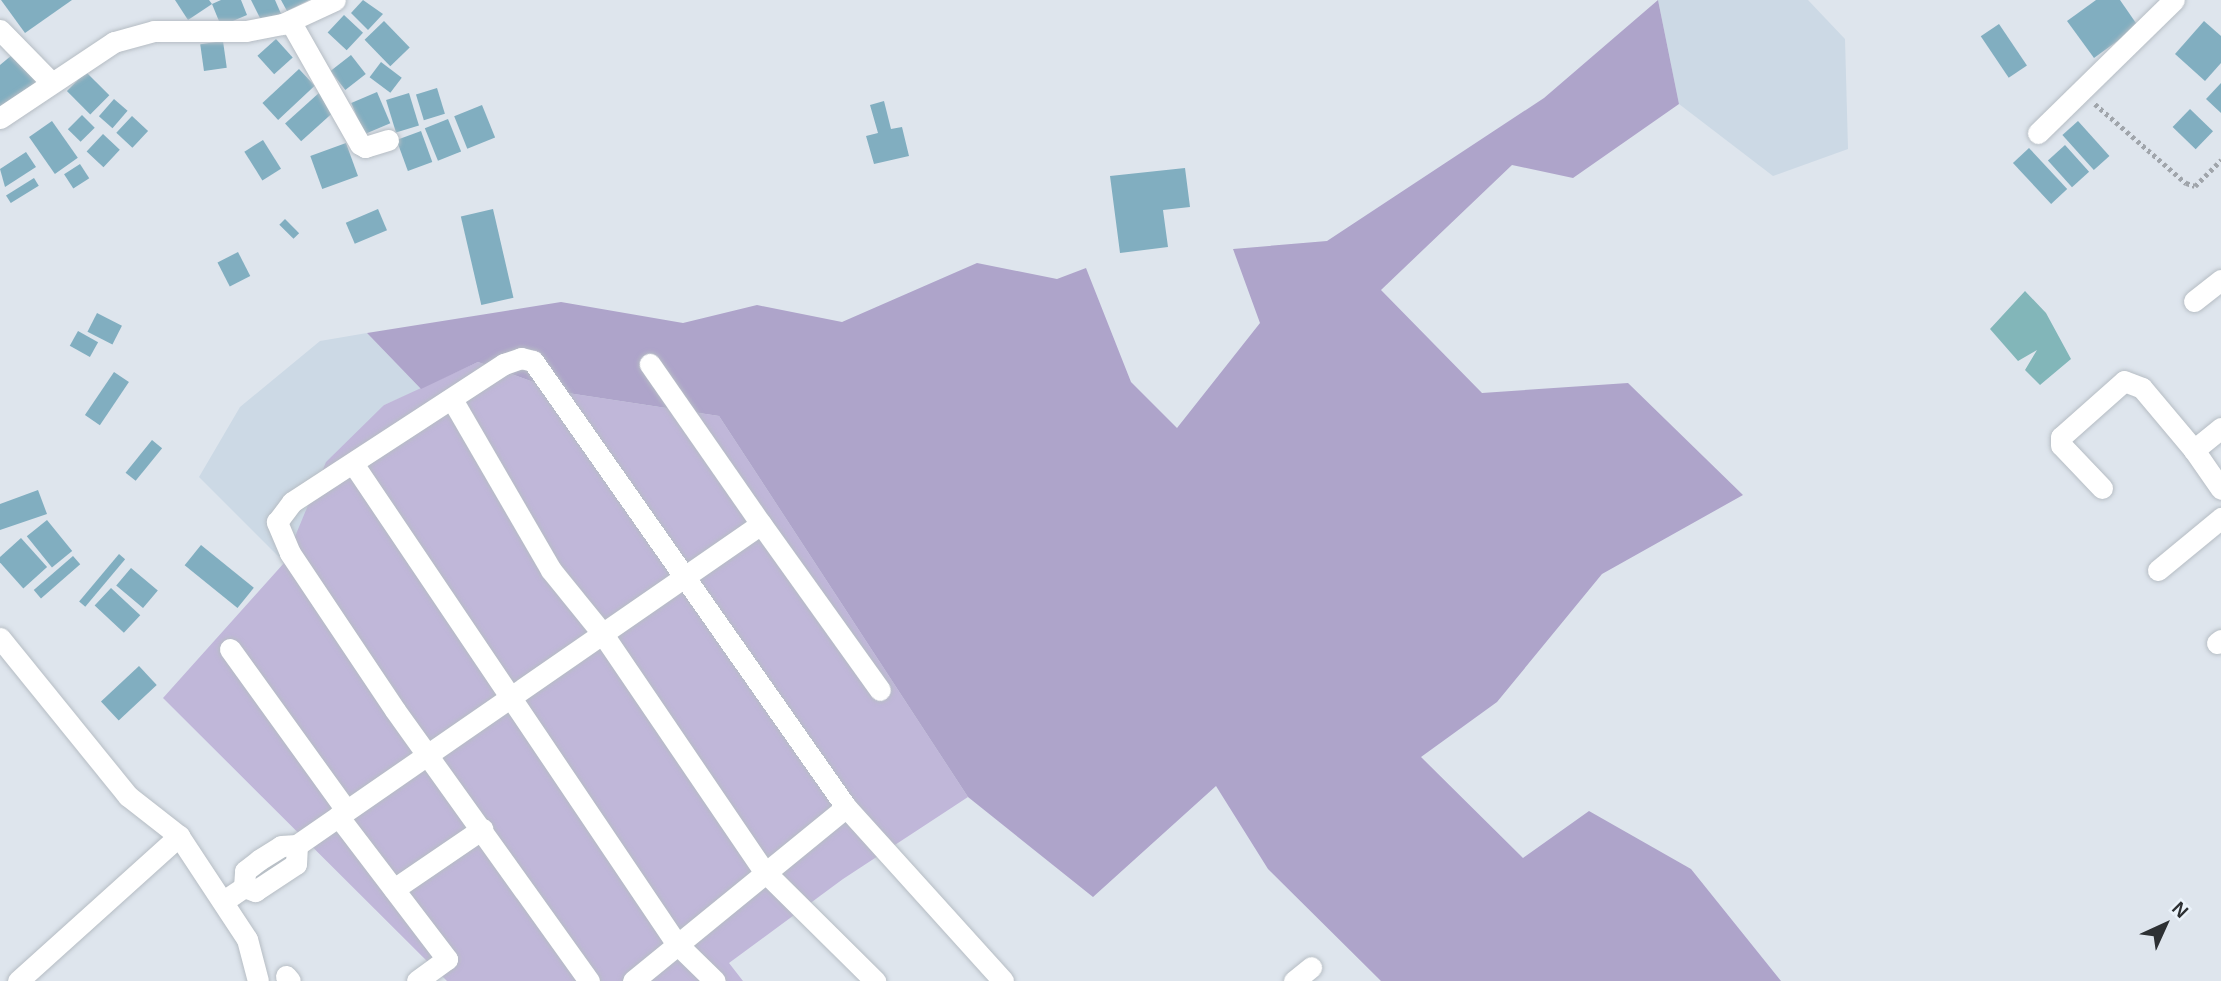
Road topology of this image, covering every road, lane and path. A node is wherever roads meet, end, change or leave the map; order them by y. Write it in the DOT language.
graph roads {
  1 [pos="335,0"];
  2 [pos="2174,0"];
  3 [pos="290,21"];
  4 [pos="0,30"];
  5 [pos="50,82"];
  6 [pos="2082,93"];
  7 [pos="0,118"];
  8 [pos="2038,133"];
  9 [pos="388,140"];
  10 [pos="2221,160"];
  11 [pos="2221,280"];
  12 [pos="2194,302"];
  13 [pos="650,364"];
  14 [pos="453,401"];
  15 [pos="2211,442"];
  16 [pos="354,465"];
  17 [pos="2102,488"];
  18 [pos="2221,489"];
  19 [pos="2221,518"];
  20 [pos="761,524"];
  21 [pos="2158,570"];
  22 [pos="687,575"];
  23 [pos="602,634"];
  24 [pos="0,638"];
  25 [pos="230,649"];
  26 [pos="880,690"];
  27 [pos="509,699"];
  28 [pos="429,753"];
  29 [pos="846,807"];
  30 [pos="342,813"];
  31 [pos="482,829"];
  32 [pos="179,836"];
  33 [pos="764,870"];
  34 [pos="394,889"];
  35 [pos="225,900"];
  36 [pos="676,943"];
  37 [pos="1311,967"];
  38 [pos="18,981"];
  39 [pos="258,981"];
  40 [pos="417,981"];
  41 [pos="589,981"];
  42 [pos="633,981"];
  43 [pos="715,981"];
  44 [pos="876,981"];
  45 [pos="1003,981"];
  46 [pos="1294,981"];
  1 -- 3 [label="street"];
  2 -- 6 [label="street"];
  3 -- 5 [label="street"];
  3 -- 9 [label="street"];
  4 -- 5 [label="street"];
  5 -- 7 [label="street"];
  6 -- 8 [label="street"];
  6 -- 10 [label="path"];
  11 -- 12 [label="street"];
  13 -- 20 [label="street"];
  14 -- 16 [label="street"];
  14 -- 22 [label="street"];
  14 -- 23 [label="street"];
  15 -- 17 [label="street"];
  15 -- 18 [label="street"];
  16 -- 27 [label="street"];
  16 -- 28 [label="street"];
  19 -- 21 [label="street"];
  20 -- 22 [label="street"];
  20 -- 26 [label="street"];
  22 -- 23 [label="street"];
  22 -- 29 [label="street"];
  23 -- 27 [label="street"];
  23 -- 33 [label="street"];
  24 -- 32 [label="street"];
  25 -- 30 [label="street"];
  27 -- 28 [label="street"];
  27 -- 36 [label="street"];
  28 -- 30 [label="street"];
  28 -- 31 [label="street"];
  29 -- 33 [label="street"];
  29 -- 45 [label="street"];
  30 -- 34 [label="street"];
  30 -- 35 [label="street"];
  31 -- 34 [label="street"];
  31 -- 41 [label="street"];
  32 -- 35 [label="street"];
  32 -- 38 [label="street"];
  33 -- 36 [label="street"];
  33 -- 44 [label="street"];
  34 -- 40 [label="street"];
  35 -- 39 [label="street"];
  36 -- 42 [label="street"];
  36 -- 43 [label="street"];
  37 -- 46 [label="street"];
}
